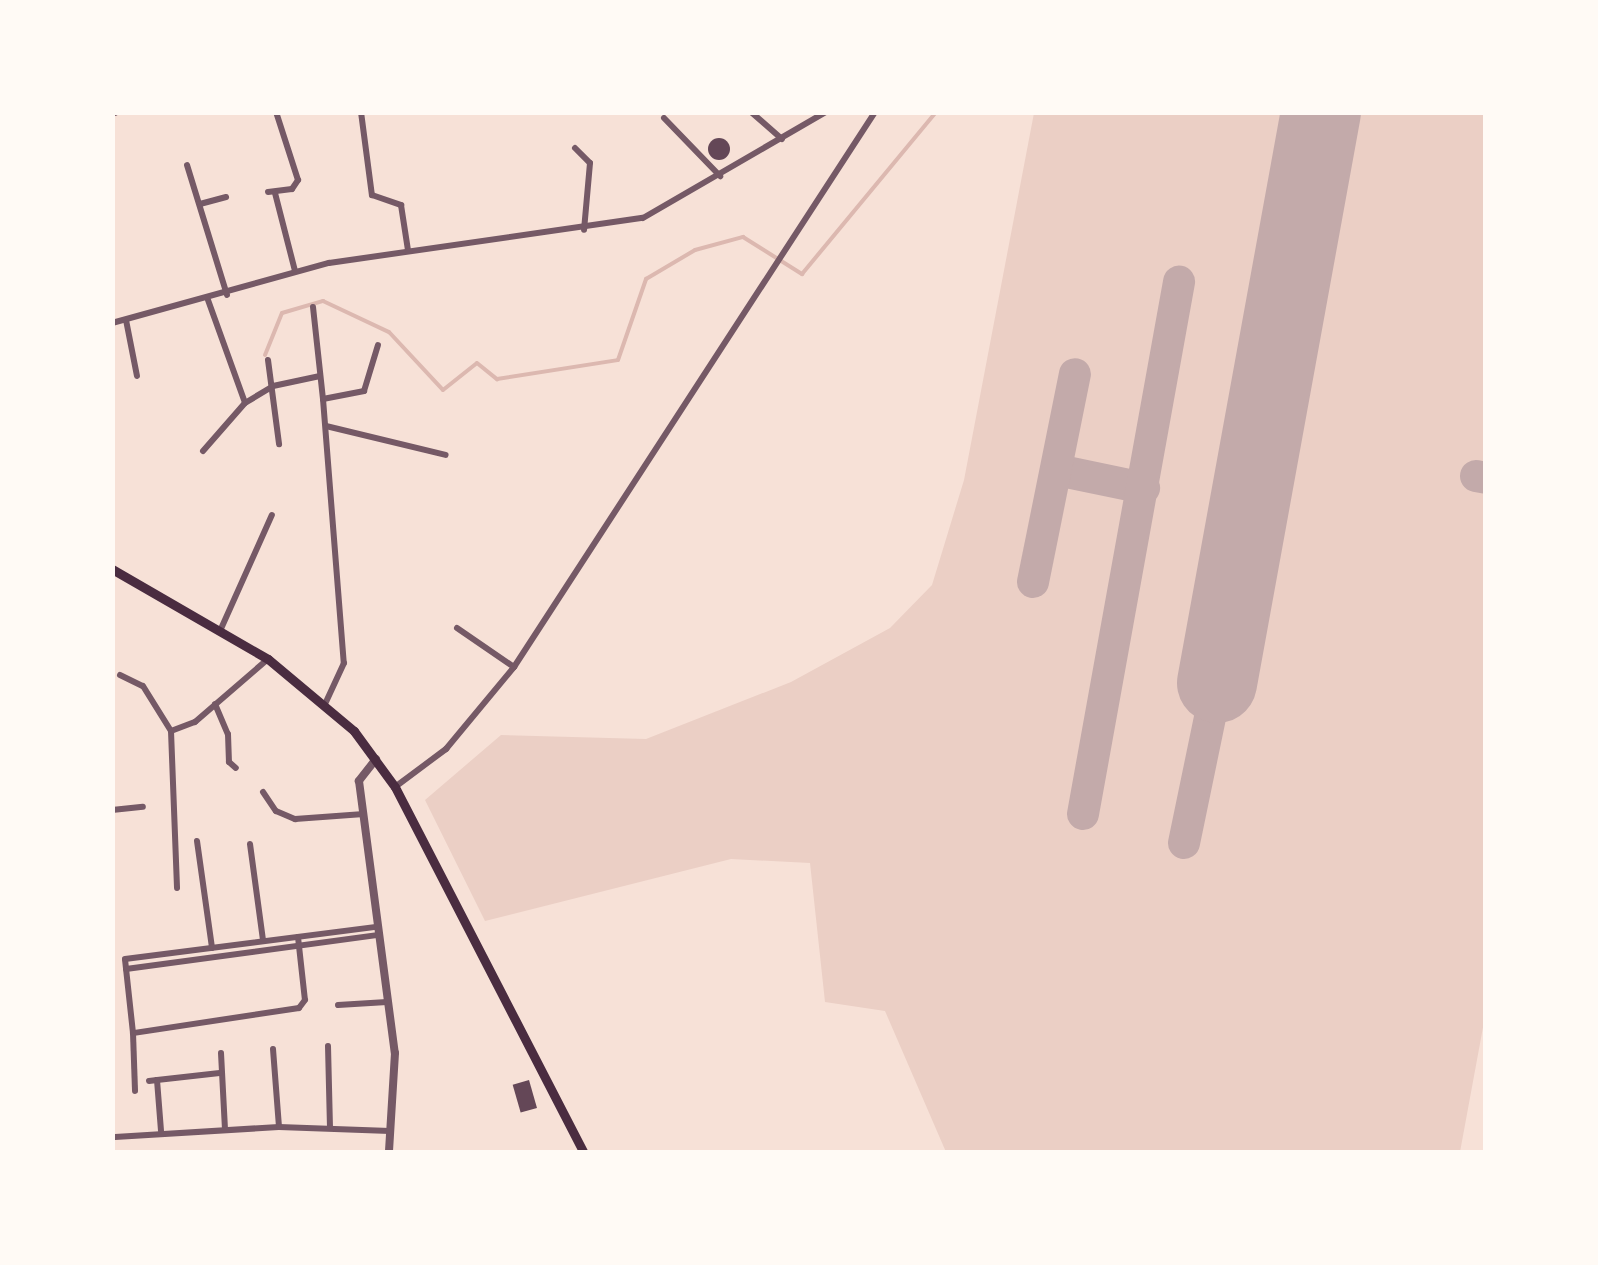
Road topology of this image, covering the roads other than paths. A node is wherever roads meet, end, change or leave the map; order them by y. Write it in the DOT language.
graph roads {
  1 [pos="276,112"];
  2 [pos="361,112"];
  3 [pos="751,112"];
  4 [pos="876,112"];
  5 [pos="823,113"];
  6 [pos="664,118"];
  7 [pos="782,139"];
  8 [pos="575,148"];
  9 [pos="186,165"];
  10 [pos="720,176"];
  11 [pos="226,196"];
  12 [pos="200,204"];
  13 [pos="584,230"];
  14 [pos="408,250"];
  15 [pos="295,271"];
  16 [pos="227,295"];
  17 [pos="208,300"];
  18 [pos="312,307"];
  19 [pos="126,320"];
  20 [pos="112,323"];
  21 [pos="378,345"];
  22 [pos="268,360"];
  23 [pos="137,376"];
  24 [pos="320,376"];
  25 [pos="272,386"];
  26 [pos="323,400"];
  27 [pos="244,403"];
  28 [pos="326,426"];
  29 [pos="279,444"];
  30 [pos="203,451"];
  31 [pos="446,455"];
  32 [pos="272,515"];
  33 [pos="112,569"];
  34 [pos="457,628"];
  35 [pos="220,632"];
  36 [pos="268,659"];
  37 [pos="514,667"];
  38 [pos="120,675"];
  39 [pos="326,702"];
  40 [pos="215,704"];
  41 [pos="172,731"];
  42 [pos="376,759"];
  43 [pos="236,768"];
  44 [pos="394,788"];
  45 [pos="263,792"];
  46 [pos="143,807"];
  47 [pos="112,810"];
  48 [pos="364,814"];
  49 [pos="196,841"];
  50 [pos="250,844"];
  51 [pos="177,888"];
  52 [pos="377,931"];
  53 [pos="263,940"];
  54 [pos="298,941"];
  55 [pos="212,948"];
  56 [pos="213,958"];
  57 [pos="126,969"];
  58 [pos="387,1002"];
  59 [pos="338,1005"];
  60 [pos="133,1032"];
  61 [pos="328,1046"];
  62 [pos="273,1050"];
  63 [pos="221,1052"];
  64 [pos="220,1074"];
  65 [pos="135,1091"];
  66 [pos="279,1127"];
  67 [pos="330,1128"];
  68 [pos="225,1130"];
  69 [pos="161,1131"];
  70 [pos="390,1131"];
  71 [pos="116,1137"];
  72 [pos="390,1152"];
  73 [pos="583,1152"];
  1 -- 15 [label="street"];
  2 -- 14 [label="street"];
  3 -- 7 [label="street"];
  4 -- 37 [label="street"];
  5 -- 7 [label="street"];
  6 -- 10 [label="street"];
  7 -- 10 [label="street"];
  8 -- 13 [label="street"];
  9 -- 12 [label="street"];
  10 -- 13 [label="street"];
  11 -- 12 [label="street"];
  12 -- 16 [label="street"];
  13 -- 14 [label="street"];
  14 -- 15 [label="street"];
  15 -- 16 [label="street"];
  16 -- 17 [label="street"];
  17 -- 19 [label="street"];
  17 -- 27 [label="street"];
  18 -- 24 [label="street"];
  19 -- 20 [label="street"];
  19 -- 23 [label="street"];
  21 -- 26 [label="street"];
  22 -- 25 [label="street"];
  24 -- 25 [label="street"];
  24 -- 26 [label="street"];
  25 -- 27 [label="street"];
  25 -- 29 [label="street"];
  26 -- 28 [label="street"];
  27 -- 30 [label="street"];
  28 -- 31 [label="street"];
  28 -- 39 [label="street"];
  32 -- 35 [label="street"];
  33 -- 35 [label="main road"];
  34 -- 37 [label="street"];
  35 -- 36 [label="main road"];
  36 -- 39 [label="main road"];
  36 -- 40 [label="street"];
  37 -- 44 [label="street"];
  38 -- 41 [label="street"];
  39 -- 42 [label="main road"];
  40 -- 41 [label="street"];
  40 -- 43 [label="street"];
  41 -- 51 [label="street"];
  42 -- 44 [label="main road"];
  42 -- 48 [label="street"];
  44 -- 73 [label="main road"];
  45 -- 48 [label="street"];
  46 -- 47 [label="street"];
  48 -- 52 [label="street"];
  49 -- 55 [label="street"];
  50 -- 53 [label="street"];
  52 -- 54 [label="street"];
  52 -- 58 [label="street"];
  53 -- 54 [label="street"];
  53 -- 55 [label="street"];
  54 -- 56 [label="street"];
  54 -- 60 [label="street"];
  55 -- 56 [label="street"];
  55 -- 57 [label="street"];
  56 -- 57 [label="street"];
  57 -- 60 [label="street"];
  58 -- 59 [label="street"];
  58 -- 70 [label="street"];
  60 -- 65 [label="street"];
  61 -- 67 [label="street"];
  62 -- 66 [label="street"];
  63 -- 64 [label="street"];
  64 -- 68 [label="street"];
  64 -- 69 [label="street"];
  66 -- 67 [label="street"];
  66 -- 68 [label="street"];
  67 -- 70 [label="street"];
  68 -- 69 [label="street"];
  69 -- 71 [label="street"];
  70 -- 72 [label="street"];
}
